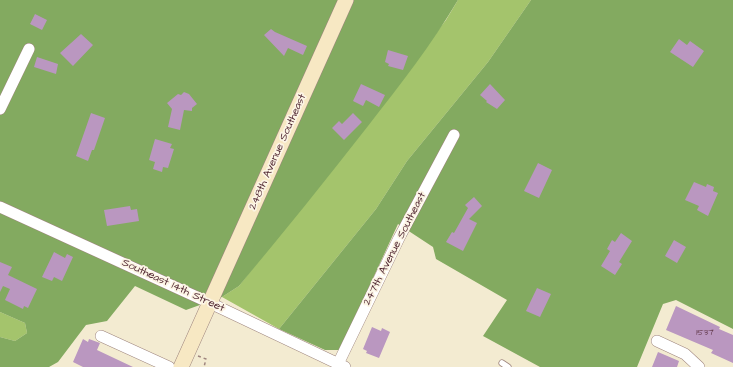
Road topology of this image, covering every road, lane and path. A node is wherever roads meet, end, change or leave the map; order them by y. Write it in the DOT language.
graph roads {
  1 [pos="346,0"];
  2 [pos="29,48"];
  3 [pos="0,109"];
  4 [pos="454,135"];
  5 [pos="0,207"];
  6 [pos="210,303"];
  7 [pos="101,336"];
  8 [pos="657,341"];
  9 [pos="502,363"];
  10 [pos="341,366"];
  11 [pos="169,367"];
  12 [pos="181,367"];
  13 [pos="508,367"];
  14 [pos="699,367"];
  1 -- 6 [label="street, 248th Avenue Southeast"];
  2 -- 3 [label="street"];
  4 -- 10 [label="street, 247th Avenue Southeast"];
  5 -- 6 [label="street, Southeast 14th Street"];
  6 -- 10 [label="street, Southeast 14th Street"];
  6 -- 12 [label="street, 248th Avenue Southeast"];
  7 -- 11 [label="street"];
  8 -- 14 [label="street"];
  9 -- 13 [label="lane"];
}
